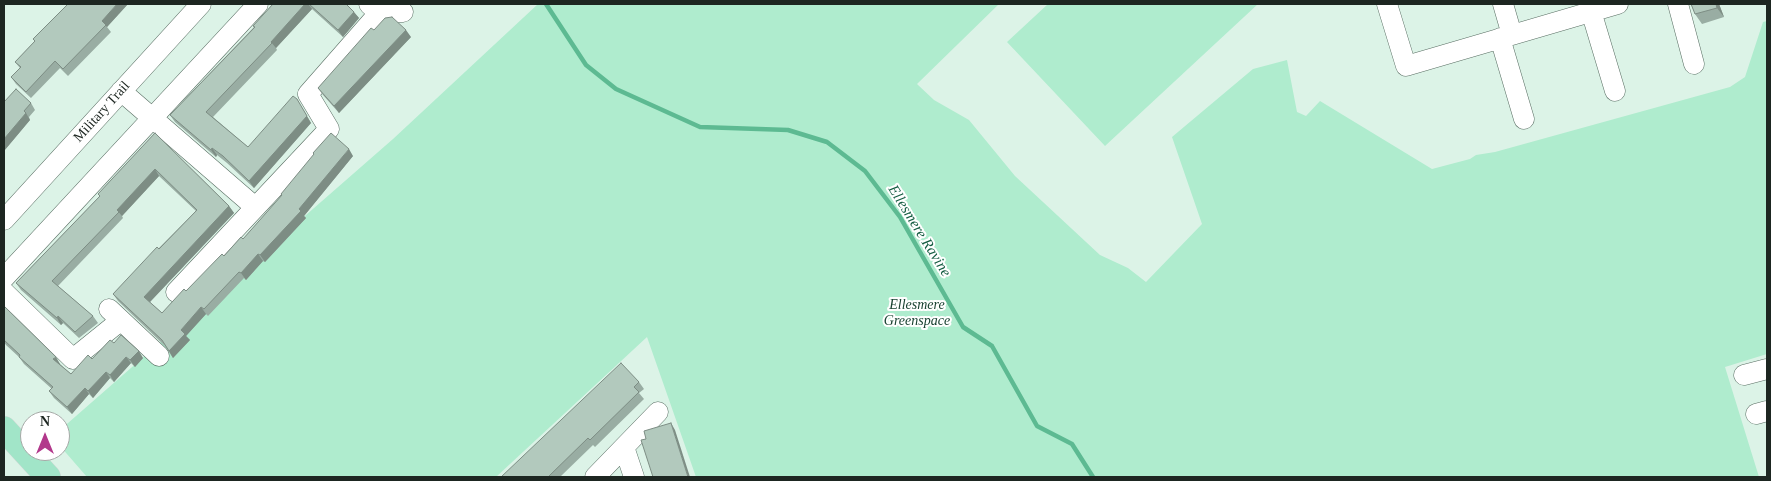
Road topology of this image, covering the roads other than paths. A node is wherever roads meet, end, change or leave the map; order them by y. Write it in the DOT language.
graph roads {
  1 [pos="201,4"];
  2 [pos="258,4"];
  3 [pos="1387,4"];
  4 [pos="1503,4"];
  5 [pos="1618,4"];
  6 [pos="1678,4"];
  7 [pos="374,8"];
  8 [pos="403,12"];
  9 [pos="1591,12"];
  10 [pos="1506,36"];
  11 [pos="1694,64"];
  12 [pos="122,91"];
  13 [pos="1615,91"];
  14 [pos="1524,118"];
  15 [pos="152,119"];
  16 [pos="255,207"];
  17 [pos="4,220"];
  18 [pos="4,278"];
  19 [pos="4,292"];
  20 [pos="176,292"];
  21 [pos="159,356"];
  22 [pos="1767,369"];
  23 [pos="1744,375"];
  24 [pos="658,412"];
  25 [pos="4,428"];
  26 [pos="624,447"];
  27 [pos="48,477"];
  28 [pos="595,477"];
  29 [pos="634,477"];
  1 -- 12 [label="street, Military Trail"];
  2 -- 15 [label="street"];
  3 -- 10 [label="street"];
  4 -- 10 [label="street"];
  5 -- 9 [label="street"];
  6 -- 11 [label="street"];
  7 -- 8 [label="street"];
  7 -- 16 [label="street"];
  9 -- 10 [label="street"];
  9 -- 13 [label="street"];
  10 -- 14 [label="street"];
  12 -- 15 [label="street"];
  12 -- 17 [label="street, Military Trail"];
  15 -- 16 [label="street"];
  15 -- 18 [label="street"];
  16 -- 20 [label="street"];
  19 -- 21 [label="street"];
  22 -- 23 [label="street"];
  24 -- 26 [label="street"];
  25 -- 27 [label="main road"];
  26 -- 28 [label="street"];
  26 -- 29 [label="street"];
}
